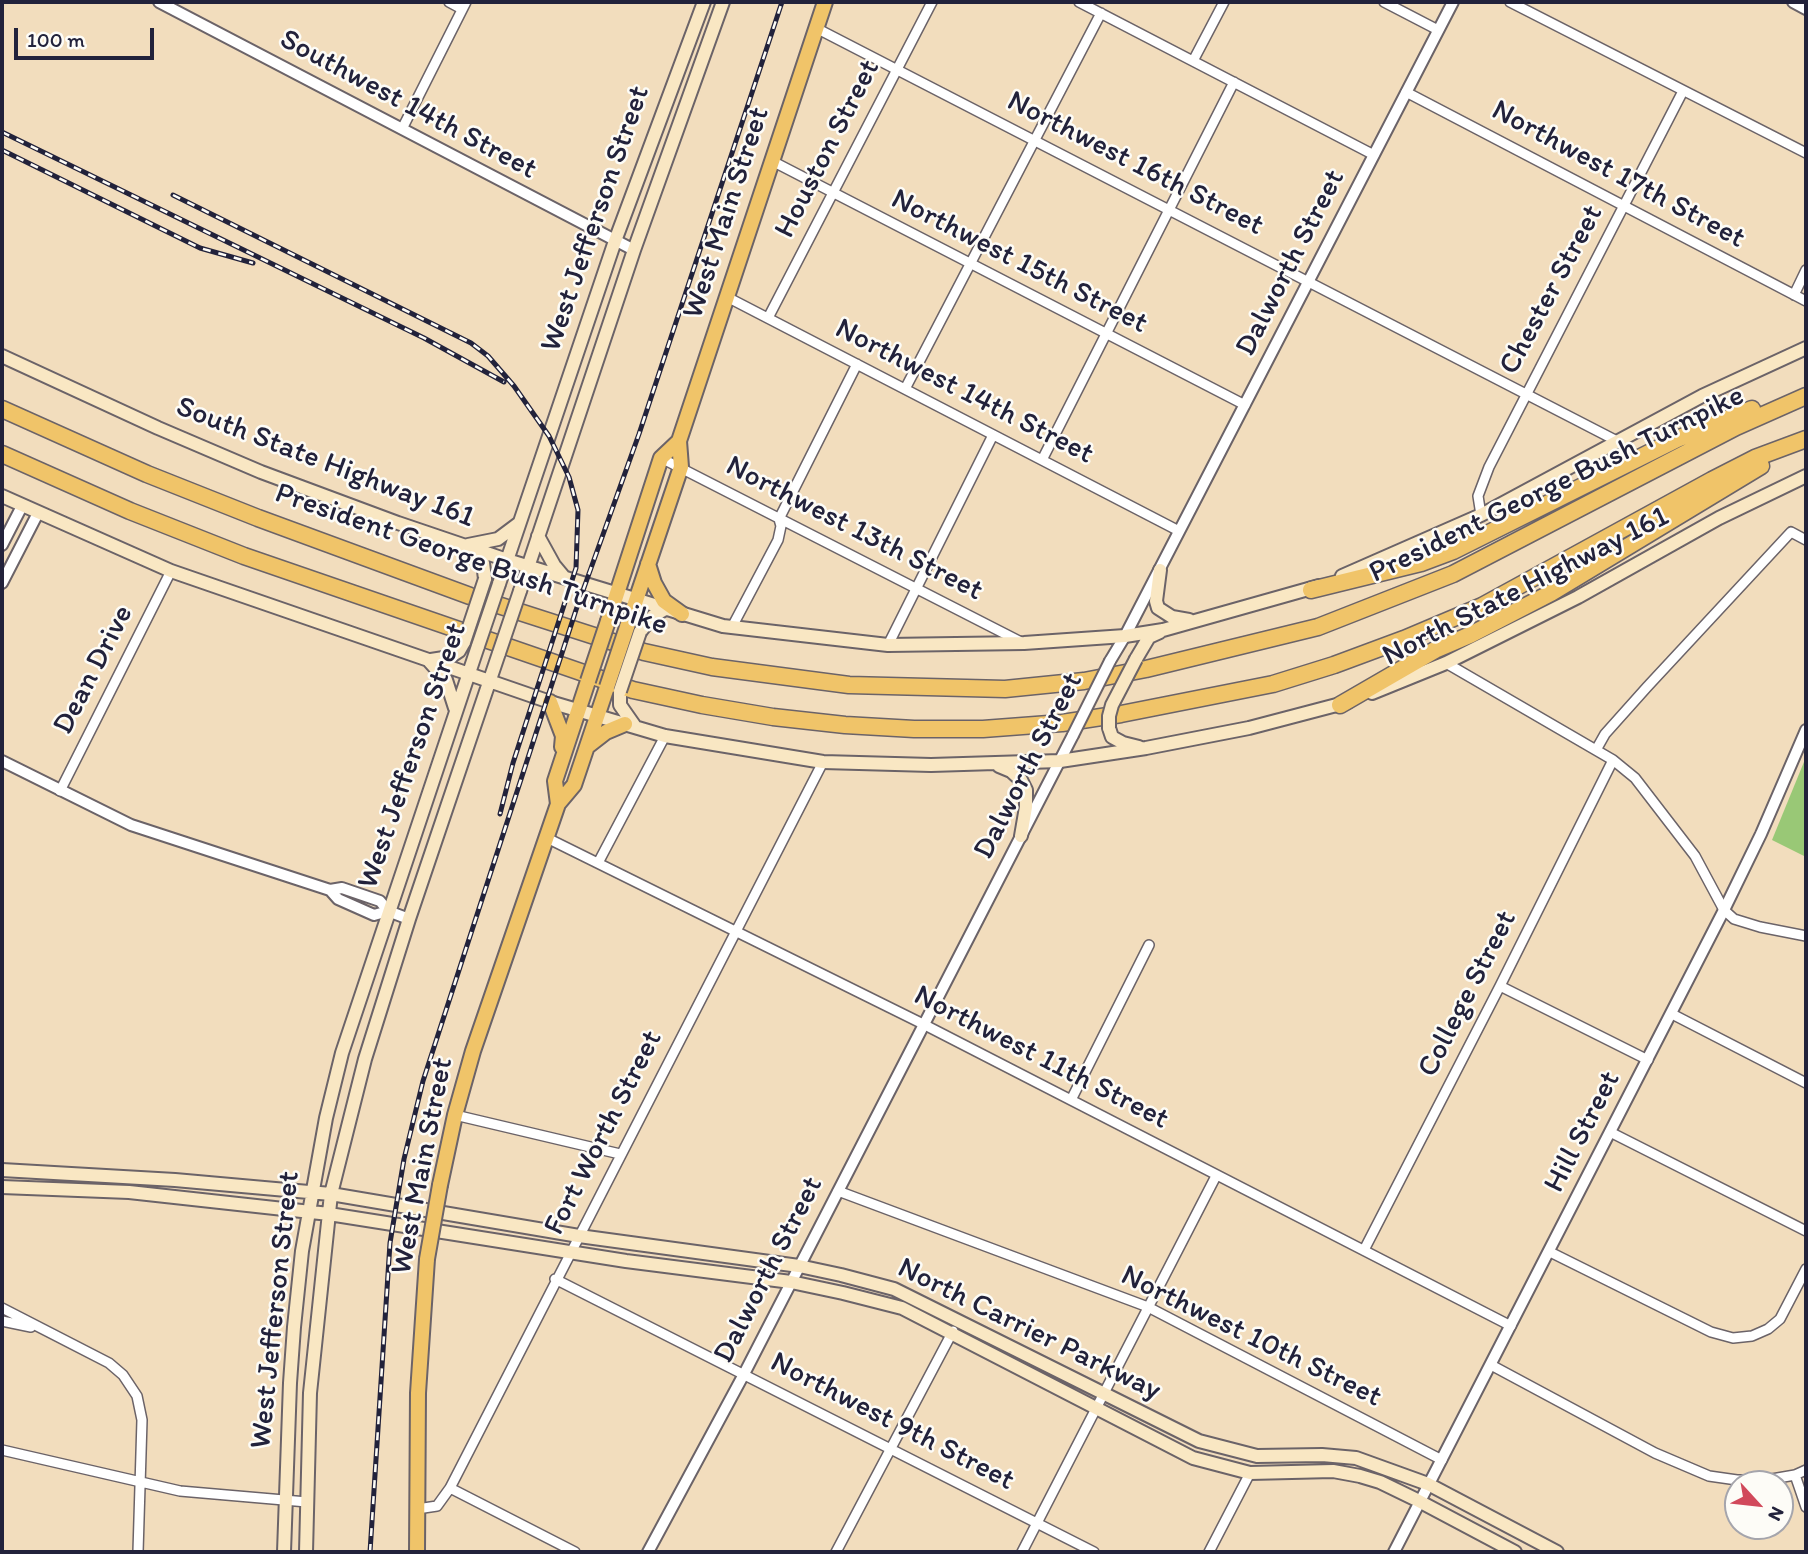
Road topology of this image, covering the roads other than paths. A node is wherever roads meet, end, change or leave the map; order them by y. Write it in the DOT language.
graph roads {
  1 [pos="159,2"];
  2 [pos="449,2"];
  3 [pos="704,2"];
  4 [pos="723,2"];
  5 [pos="825,2"];
  6 [pos="932,2"];
  7 [pos="1079,2"];
  8 [pos="1224,2"];
  9 [pos="1384,2"];
  10 [pos="1453,2"];
  11 [pos="1510,2"];
  12 [pos="1793,2"];
  13 [pos="464,5"];
  14 [pos="1806,9"];
  15 [pos="1101,13"];
  16 [pos="816,28"];
  17 [pos="1438,30"];
  18 [pos="1193,61"];
  19 [pos="897,69"];
  20 [pos="1234,82"];
  21 [pos="1683,91"];
  22 [pos="1406,92"];
  23 [pos="402,129"];
  24 [pos="1035,140"];
  25 [pos="1806,153"];
  26 [pos="1374,155"];
  27 [pos="772,161"];
  28 [pos="832,193"];
  29 [pos="1624,206"];
  30 [pos="1169,209"];
  31 [pos="615,240"];
  32 [pos="634,250"];
  33 [pos="971,264"];
  34 [pos="1806,270"];
  35 [pos="1309,281"];
  36 [pos="1794,295"];
  37 [pos="727,297"];
  38 [pos="1806,301"];
  39 [pos="768,318"];
  40 [pos="1107,334"];
  41 [pos="1806,348"];
  42 [pos="2,356"];
  43 [pos="857,365"];
  44 [pos="1806,387"];
  45 [pos="905,389"];
  46 [pos="1525,395"];
  47 [pos="1806,396"];
  48 [pos="1245,405"];
  49 [pos="2,409"];
  50 [pos="993,435"];
  51 [pos="1806,440"];
  52 [pos="679,441"];
  53 [pos="1617,441"];
  54 [pos="2,454"];
  55 [pos="661,458"];
  56 [pos="1042,460"];
  57 [pos="681,467"];
  58 [pos="1806,476"];
  59 [pos="2,496"];
  60 [pos="22,506"];
  61 [pos="38,513"];
  62 [pos="1481,515"];
  63 [pos="779,519"];
  64 [pos="521,521"];
  65 [pos="1179,531"];
  66 [pos="538,536"];
  67 [pos="1806,540"];
  68 [pos="2,545"];
  69 [pos="464,545"];
  70 [pos="507,559"];
  71 [pos="648,564"];
  72 [pos="528,566"];
  73 [pos="171,570"];
  74 [pos="1160,570"];
  75 [pos="564,578"];
  76 [pos="2,583"];
  77 [pos="915,589"];
  78 [pos="1311,590"];
  79 [pos="617,594"];
  80 [pos="636,600"];
  81 [pos="665,609"];
  82 [pos="682,614"];
  83 [pos="1196,620"];
  84 [pos="732,627"];
  85 [pos="634,630"];
  86 [pos="1163,630"];
  87 [pos="1125,636"];
  88 [pos="1024,643"];
  89 [pos="888,645"];
  90 [pos="428,660"];
  91 [pos="1447,663"];
  92 [pos="468,673"];
  93 [pos="489,680"];
  94 [pos="613,689"];
  95 [pos="550,702"];
  96 [pos="1340,705"];
  97 [pos="456,710"];
  98 [pos="578,711"];
  99 [pos="597,716"];
  100 [pos="630,725"];
  101 [pos="1806,730"];
  102 [pos="664,736"];
  103 [pos="587,747"];
  104 [pos="1146,748"];
  105 [pos="1597,750"];
  106 [pos="562,759"];
  107 [pos="1613,760"];
  108 [pos="2,761"];
  109 [pos="1060,761"];
  110 [pos="822,762"];
  111 [pos="996,764"];
  112 [pos="60,790"];
  113 [pos="558,804"];
  114 [pos="1021,836"];
  115 [pos="547,838"];
  116 [pos="598,863"];
  117 [pos="388,911"];
  118 [pos="1724,911"];
  119 [pos="409,919"];
  120 [pos="737,930"];
  121 [pos="1806,936"];
  122 [pos="1149,945"];
  123 [pos="1500,986"];
  124 [pos="1672,1014"];
  125 [pos="923,1024"];
  126 [pos="1647,1060"];
  127 [pos="1806,1083"];
  128 [pos="1071,1100"];
  129 [pos="455,1115"];
  130 [pos="1610,1132"];
  131 [pos="620,1154"];
  132 [pos="2,1170"];
  133 [pos="1216,1177"];
  134 [pos="2,1187"];
  135 [pos="838,1191"];
  136 [pos="311,1192"];
  137 [pos="331,1194"];
  138 [pos="308,1212"];
  139 [pos="329,1214"];
  140 [pos="1806,1231"];
  141 [pos="579,1236"];
  142 [pos="1364,1250"];
  143 [pos="1550,1252"];
  144 [pos="570,1253"];
  145 [pos="799,1266"];
  146 [pos="1806,1269"];
  147 [pos="555,1279"];
  148 [pos="791,1282"];
  149 [pos="1148,1307"];
  150 [pos="2,1308"];
  151 [pos="959,1320"];
  152 [pos="2,1321"];
  153 [pos="1511,1326"];
  154 [pos="45,1331"];
  155 [pos="951,1334"];
  156 [pos="1491,1365"];
  157 [pos="744,1374"];
  158 [pos="1104,1394"];
  159 [pos="1096,1408"];
  160 [pos="890,1449"];
  161 [pos="2,1450"];
  162 [pos="1442,1460"];
  163 [pos="1806,1470"];
  164 [pos="1250,1473"];
  165 [pos="1795,1475"];
  166 [pos="140,1482"];
  167 [pos="1428,1484"];
  168 [pos="450,1488"];
  169 [pos="285,1500"];
  170 [pos="1419,1501"];
  171 [pos="307,1502"];
  172 [pos="1806,1507"];
  173 [pos="417,1510"];
  174 [pos="1037,1524"];
  175 [pos="138,1552"];
  176 [pos="284,1552"];
  177 [pos="306,1552"];
  178 [pos="417,1552"];
  179 [pos="575,1552"];
  180 [pos="648,1552"];
  181 [pos="836,1552"];
  182 [pos="1022,1552"];
  183 [pos="1094,1552"];
  184 [pos="1209,1552"];
  185 [pos="1394,1552"];
  186 [pos="1515,1552"];
  187 [pos="1557,1552"];
  1 -- 23 [label="street, Southwest 14th Street"];
  2 -- 13 [label="street"];
  3 -- 31 [label="main road, West Jefferson Street"];
  4 -- 32 [label="main road, West Jefferson Street"];
  5 -- 16 [label="main road, West Main Street"];
  6 -- 19 [label="street, Houston Street"];
  7 -- 15 [label="street"];
  8 -- 18 [label="street"];
  9 -- 17 [label="street"];
  10 -- 17 [label="street, Dalworth Street"];
  11 -- 21 [label="street"];
  12 -- 14 [label="street"];
  13 -- 23 [label="street"];
  15 -- 18 [label="street"];
  15 -- 24 [label="street"];
  16 -- 19 [label="street, Northwest 16th Street"];
  16 -- 27 [label="main road, West Main Street"];
  17 -- 22 [label="street, Dalworth Street"];
  18 -- 20 [label="street"];
  19 -- 24 [label="street, Northwest 16th Street"];
  19 -- 28 [label="street, Houston Street"];
  20 -- 26 [label="street"];
  20 -- 30 [label="street"];
  21 -- 25 [label="street"];
  21 -- 29 [label="street, Chester Street"];
  22 -- 26 [label="street, Dalworth Street"];
  22 -- 29 [label="street, Northwest 17th Street"];
  23 -- 31 [label="street, Southwest 14th Street"];
  24 -- 30 [label="street, Northwest 16th Street"];
  24 -- 33 [label="street"];
  26 -- 35 [label="street, Dalworth Street"];
  27 -- 28 [label="street, Northwest 15th Street"];
  27 -- 37 [label="main road, West Main Street"];
  28 -- 33 [label="street, Northwest 15th Street"];
  28 -- 39 [label="street, Houston Street"];
  29 -- 36 [label="street, Northwest 17th Street"];
  29 -- 46 [label="street, Chester Street"];
  30 -- 35 [label="street, Northwest 16th Street"];
  30 -- 40 [label="street"];
  31 -- 32 [label="street, Southwest 14th Street"];
  31 -- 64 [label="main road, West Jefferson Street"];
  32 -- 66 [label="main road, West Jefferson Street"];
  33 -- 40 [label="street, Northwest 15th Street"];
  33 -- 45 [label="street"];
  34 -- 36 [label="street"];
  35 -- 46 [label="street, Northwest 16th Street"];
  35 -- 48 [label="street, Dalworth Street"];
  36 -- 38 [label="street, Northwest 17th Street"];
  37 -- 39 [label="street, Northwest 14th Street"];
  37 -- 52 [label="main road, West Main Street"];
  39 -- 43 [label="street, Northwest 14th Street"];
  40 -- 48 [label="street, Northwest 15th Street"];
  40 -- 56 [label="street"];
  41 -- 53 [label="main road"];
  42 -- 69 [label="main road, South State Highway 161"];
  43 -- 45 [label="street, Northwest 14th Street"];
  43 -- 63 [label="street"];
  44 -- 78 [label="highway"];
  45 -- 50 [label="street, Northwest 14th Street"];
  46 -- 53 [label="street, Northwest 16th Street"];
  46 -- 62 [label="street, Chester Street"];
  47 -- 49 [label="highway, President George Bush Turnpike"];
  48 -- 65 [label="street, Dalworth Street"];
  50 -- 56 [label="street, Northwest 14th Street"];
  50 -- 77 [label="street"];
  51 -- 54 [label="highway"];
  51 -- 96 [label="highway"];
  52 -- 55 [label="main road, West Main Street"];
  52 -- 57 [label="main road, West Main Street"];
  53 -- 62 [label="main road"];
  55 -- 57 [label="street, Northwest 13th Street"];
  55 -- 79 [label="main road, West Main Street"];
  56 -- 65 [label="street, Northwest 14th Street"];
  57 -- 63 [label="street, Northwest 13th Street"];
  57 -- 71 [label="main road, West Main Street"];
  58 -- 91 [label="main road, North State Highway 161"];
  59 -- 60 [label="main road"];
  60 -- 61 [label="main road"];
  60 -- 68 [label="street"];
  61 -- 73 [label="main road"];
  61 -- 76 [label="street"];
  62 -- 78 [label="main road"];
  63 -- 77 [label="street, Northwest 13th Street"];
  63 -- 84 [label="street"];
  64 -- 69 [label="main road"];
  64 -- 70 [label="main road, West Jefferson Street"];
  65 -- 74 [label="street, Dalworth Street"];
  66 -- 72 [label="main road, West Jefferson Street"];
  66 -- 75 [label="main road"];
  67 -- 105 [label="street"];
  69 -- 70 [label="main road, South State Highway 161"];
  69 -- 90 [label="main road, bridge"];
  70 -- 72 [label="main road, South State Highway 161"];
  70 -- 92 [label="main road, West Jefferson Street, bridge"];
  71 -- 80 [label="main road, West Main Street"];
  71 -- 82 [label="main road"];
  72 -- 75 [label="main road, South State Highway 161"];
  72 -- 93 [label="main road, West Jefferson Street, bridge"];
  73 -- 90 [label="main road"];
  73 -- 112 [label="street, Dean Drive"];
  74 -- 83 [label="main road"];
  74 -- 87 [label="street, Dalworth Street"];
  75 -- 79 [label="main road, South State Highway 161"];
  77 -- 88 [label="street, Northwest 13th Street"];
  77 -- 89 [label="street"];
  78 -- 83 [label="main road"];
  79 -- 80 [label="main road, South State Highway 161"];
  79 -- 98 [label="main road, West Main Street, bridge"];
  80 -- 81 [label="main road"];
  80 -- 85 [label="main road, West Main Street"];
  81 -- 82 [label="main road"];
  81 -- 85 [label="main road"];
  82 -- 84 [label="main road"];
  83 -- 86 [label="main road"];
  84 -- 89 [label="main road"];
  85 -- 94 [label="main road, West Main Street, bridge"];
  86 -- 87 [label="main road"];
  86 -- 104 [label="main road, bridge"];
  87 -- 88 [label="main road"];
  87 -- 109 [label="street, Dalworth Street, bridge"];
  88 -- 89 [label="main road"];
  90 -- 92 [label="main road"];
  90 -- 97 [label="main road"];
  91 -- 96 [label="main road, North State Highway 161"];
  91 -- 105 [label="street"];
  92 -- 93 [label="main road"];
  92 -- 97 [label="main road, West Jefferson Street"];
  93 -- 95 [label="main road"];
  93 -- 119 [label="main road, West Jefferson Street"];
  94 -- 99 [label="main road, West Main Street"];
  94 -- 100 [label="main road"];
  95 -- 98 [label="main road"];
  95 -- 106 [label="main road"];
  96 -- 104 [label="main road, North State Highway 161"];
  97 -- 117 [label="main road, West Jefferson Street"];
  98 -- 99 [label="main road"];
  98 -- 106 [label="main road, West Main Street"];
  99 -- 100 [label="main road, North State Highway 161"];
  99 -- 103 [label="main road, West Main Street"];
  100 -- 102 [label="main road, North State Highway 161"];
  100 -- 103 [label="main road"];
  101 -- 118 [label="street, Hill Street"];
  102 -- 110 [label="main road, North State Highway 161"];
  102 -- 116 [label="street"];
  103 -- 113 [label="main road, West Main Street"];
  104 -- 109 [label="main road, North State Highway 161"];
  105 -- 107 [label="street"];
  106 -- 113 [label="main road, West Main Street"];
  107 -- 118 [label="street"];
  107 -- 123 [label="street, College Street"];
  108 -- 112 [label="street"];
  109 -- 111 [label="main road, North State Highway 161"];
  109 -- 114 [label="street, Dalworth Street"];
  110 -- 111 [label="main road, North State Highway 161"];
  110 -- 120 [label="street, Fort Worth Street"];
  111 -- 114 [label="main road"];
  112 -- 117 [label="street"];
  113 -- 115 [label="main road, West Main Street"];
  114 -- 125 [label="street, Dalworth Street"];
  115 -- 116 [label="street, Northwest 11th Street"];
  115 -- 129 [label="main road, West Main Street"];
  116 -- 120 [label="street, Northwest 11th Street"];
  117 -- 119 [label="street"];
  117 -- 136 [label="main road, West Jefferson Street"];
  118 -- 121 [label="street"];
  118 -- 124 [label="street, Hill Street"];
  119 -- 137 [label="main road, West Jefferson Street"];
  120 -- 125 [label="street, Northwest 11th Street"];
  120 -- 131 [label="street, Fort Worth Street"];
  122 -- 128 [label="street"];
  123 -- 126 [label="street"];
  123 -- 142 [label="street, College Street"];
  124 -- 126 [label="street, Hill Street"];
  124 -- 127 [label="street"];
  125 -- 128 [label="street, Northwest 11th Street"];
  125 -- 135 [label="street, Dalworth Street"];
  126 -- 130 [label="street, Hill Street"];
  128 -- 133 [label="street, Northwest 11th Street"];
  129 -- 131 [label="street"];
  129 -- 173 [label="main road, West Main Street, bridge"];
  130 -- 140 [label="street"];
  130 -- 143 [label="street, Hill Street"];
  131 -- 141 [label="street, Fort Worth Street"];
  132 -- 136 [label="main road, North Carrier Parkway"];
  133 -- 142 [label="street, Northwest 11th Street"];
  133 -- 149 [label="street"];
  134 -- 138 [label="main road, North Carrier Parkway"];
  135 -- 145 [label="street, Dalworth Street"];
  135 -- 149 [label="street, Northwest 10th Street"];
  136 -- 137 [label="main road, North Carrier Parkway"];
  136 -- 138 [label="main road, West Jefferson Street"];
  137 -- 139 [label="main road, West Jefferson Street"];
  137 -- 141 [label="main road, North Carrier Parkway"];
  138 -- 139 [label="main road, North Carrier Parkway"];
  138 -- 169 [label="main road, West Jefferson Street"];
  139 -- 144 [label="main road, North Carrier Parkway"];
  139 -- 171 [label="main road, West Jefferson Street"];
  141 -- 144 [label="street, Fort Worth Street"];
  141 -- 145 [label="main road, North Carrier Parkway"];
  142 -- 153 [label="street, Northwest 11th Street"];
  143 -- 146 [label="street"];
  143 -- 153 [label="street, Hill Street"];
  144 -- 147 [label="street, Fort Worth Street"];
  144 -- 148 [label="main road, North Carrier Parkway"];
  145 -- 148 [label="street, Dalworth Street"];
  145 -- 151 [label="main road, North Carrier Parkway"];
  147 -- 157 [label="street, Northwest 9th Street"];
  147 -- 168 [label="street, Fort Worth Street"];
  148 -- 155 [label="main road, North Carrier Parkway"];
  148 -- 157 [label="street, Dalworth Street"];
  149 -- 158 [label="street"];
  149 -- 162 [label="street, Northwest 10th Street"];
  150 -- 154 [label="street"];
  151 -- 155 [label="street"];
  151 -- 158 [label="main road, North Carrier Parkway"];
  152 -- 154 [label="street"];
  153 -- 156 [label="street, Hill Street"];
  154 -- 166 [label="street"];
  155 -- 159 [label="main road, North Carrier Parkway"];
  155 -- 160 [label="street"];
  156 -- 162 [label="street, Hill Street"];
  156 -- 165 [label="street"];
  157 -- 160 [label="street, Northwest 9th Street"];
  157 -- 180 [label="street, Dalworth Street"];
  158 -- 159 [label="street"];
  158 -- 167 [label="main road, North Carrier Parkway"];
  159 -- 164 [label="main road, North Carrier Parkway"];
  159 -- 174 [label="street"];
  160 -- 174 [label="street, Northwest 9th Street"];
  160 -- 181 [label="street"];
  161 -- 166 [label="street"];
  162 -- 167 [label="street, Hill Street"];
  163 -- 165 [label="street"];
  164 -- 170 [label="main road, North Carrier Parkway"];
  164 -- 184 [label="street"];
  165 -- 172 [label="street"];
  166 -- 169 [label="street"];
  166 -- 175 [label="street"];
  167 -- 170 [label="street, Hill Street"];
  167 -- 187 [label="main road, North Carrier Parkway"];
  168 -- 173 [label="street, Fort Worth Street"];
  168 -- 179 [label="street"];
  169 -- 171 [label="street"];
  169 -- 176 [label="main road, West Jefferson Street"];
  170 -- 185 [label="street, Hill Street"];
  170 -- 186 [label="main road, North Carrier Parkway"];
  171 -- 177 [label="main road, West Jefferson Street"];
  173 -- 178 [label="main road, West Main Street"];
  174 -- 182 [label="street"];
  174 -- 183 [label="street, Northwest 9th Street"];
}
